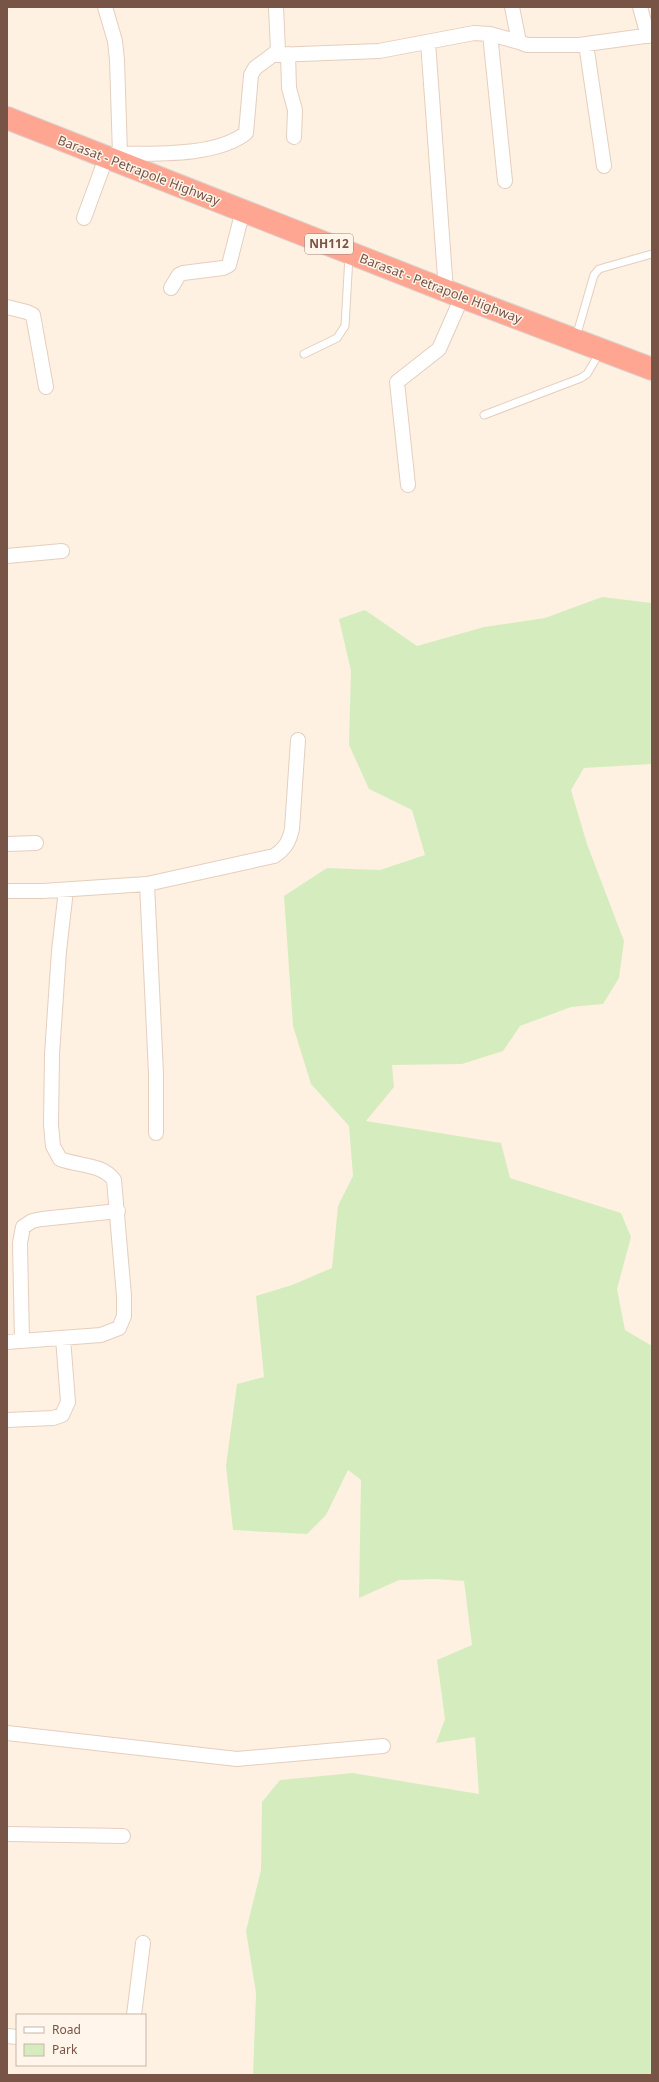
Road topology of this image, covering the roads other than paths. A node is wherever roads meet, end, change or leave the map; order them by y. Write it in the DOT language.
graph roads {
  1 [pos="105,7"];
  2 [pos="276,7"];
  3 [pos="512,7"];
  4 [pos="640,7"];
  5 [pos="490,34"];
  6 [pos="650,35"];
  7 [pos="428,42"];
  8 [pos="519,42"];
  9 [pos="586,44"];
  10 [pos="282,55"];
  11 [pos="7,118"];
  12 [pos="294,137"];
  13 [pos="108,155"];
  14 [pos="604,166"];
  15 [pos="505,181"];
  16 [pos="243,210"];
  17 [pos="84,218"];
  18 [pos="350,252"];
  19 [pos="652,254"];
  20 [pos="171,288"];
  21 [pos="454,294"];
  22 [pos="7,307"];
  23 [pos="575,340"];
  24 [pos="601,350"];
  25 [pos="304,354"];
  26 [pos="652,369"];
  27 [pos="46,387"];
  28 [pos="484,415"];
  29 [pos="408,485"];
  30 [pos="62,550"];
  31 [pos="7,556"];
  32 [pos="298,740"];
  33 [pos="36,843"];
  34 [pos="7,844"];
  35 [pos="147,884"];
  36 [pos="66,890"];
  37 [pos="7,891"];
  38 [pos="156,1133"];
  39 [pos="118,1211"];
  40 [pos="63,1338"];
  41 [pos="22,1341"];
  42 [pos="7,1342"];
  43 [pos="7,1420"];
  44 [pos="7,1733"];
  45 [pos="383,1746"];
  46 [pos="7,1834"];
  47 [pos="123,1836"];
  48 [pos="143,1942"];
  49 [pos="134,2014"];
  1 -- 13 [label="street"];
  2 -- 10 [label="street"];
  3 -- 8 [label="street"];
  4 -- 6 [label="street"];
  5 -- 7 [label="street"];
  5 -- 8 [label="street"];
  5 -- 15 [label="street"];
  6 -- 9 [label="street"];
  7 -- 10 [label="street"];
  7 -- 21 [label="street"];
  8 -- 9 [label="street"];
  9 -- 14 [label="street"];
  10 -- 12 [label="street"];
  10 -- 13 [label="street"];
  11 -- 13 [label="highway, Barasat - Petrapole Highway / NH112"];
  13 -- 16 [label="highway, Barasat - Petrapole Highway / NH112"];
  13 -- 17 [label="street"];
  16 -- 18 [label="highway, Barasat - Petrapole Highway / NH112"];
  16 -- 20 [label="street"];
  18 -- 21 [label="highway, Barasat - Petrapole Highway / NH112"];
  18 -- 25 [label="lane"];
  19 -- 23 [label="lane"];
  21 -- 23 [label="highway, Barasat - Petrapole Highway / NH112"];
  21 -- 29 [label="street"];
  22 -- 27 [label="street"];
  23 -- 24 [label="highway, Barasat - Petrapole Highway / NH112"];
  24 -- 26 [label="highway, Barasat - Petrapole Highway / NH112"];
  24 -- 28 [label="lane"];
  30 -- 31 [label="street"];
  32 -- 35 [label="street"];
  33 -- 34 [label="street"];
  35 -- 36 [label="street"];
  35 -- 38 [label="street"];
  36 -- 37 [label="street"];
  36 -- 39 [label="street"];
  39 -- 40 [label="street"];
  39 -- 41 [label="street"];
  40 -- 41 [label="street"];
  40 -- 43 [label="street"];
  41 -- 42 [label="street"];
  44 -- 45 [label="street"];
  46 -- 47 [label="street"];
  48 -- 49 [label="street"];
}
